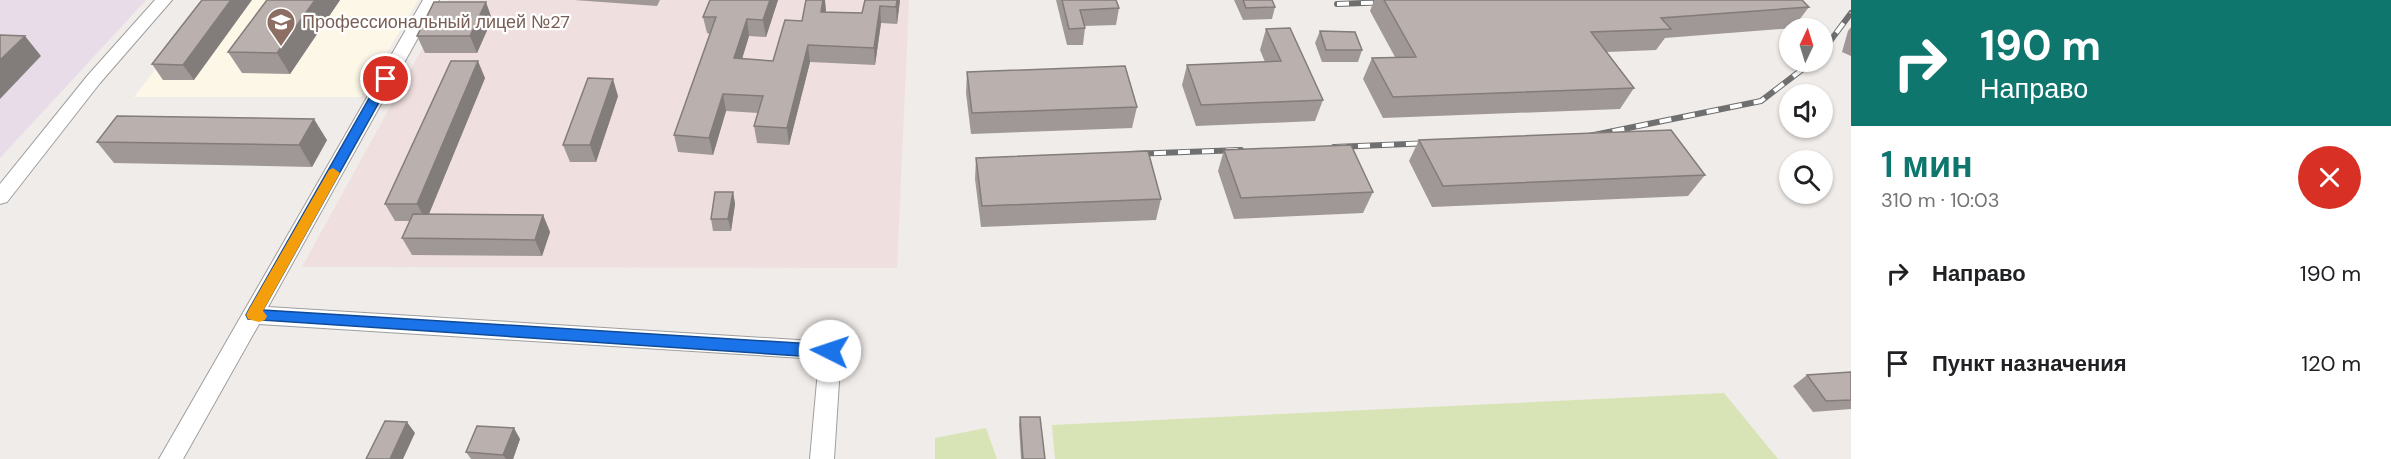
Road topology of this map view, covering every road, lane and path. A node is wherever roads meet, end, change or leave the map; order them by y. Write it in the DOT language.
graph roads {
  1 [pos="164,0"];
  2 [pos="431,0"];
  3 [pos="0,197"];
  4 [pos="253,315"];
  5 [pos="171,459"];
  6 [pos="822,459"];
  1 -- 3 [label="street"];
  2 -- 4 [label="street"];
  4 -- 5 [label="street"];
  4 -- 6 [label="street"];
}
